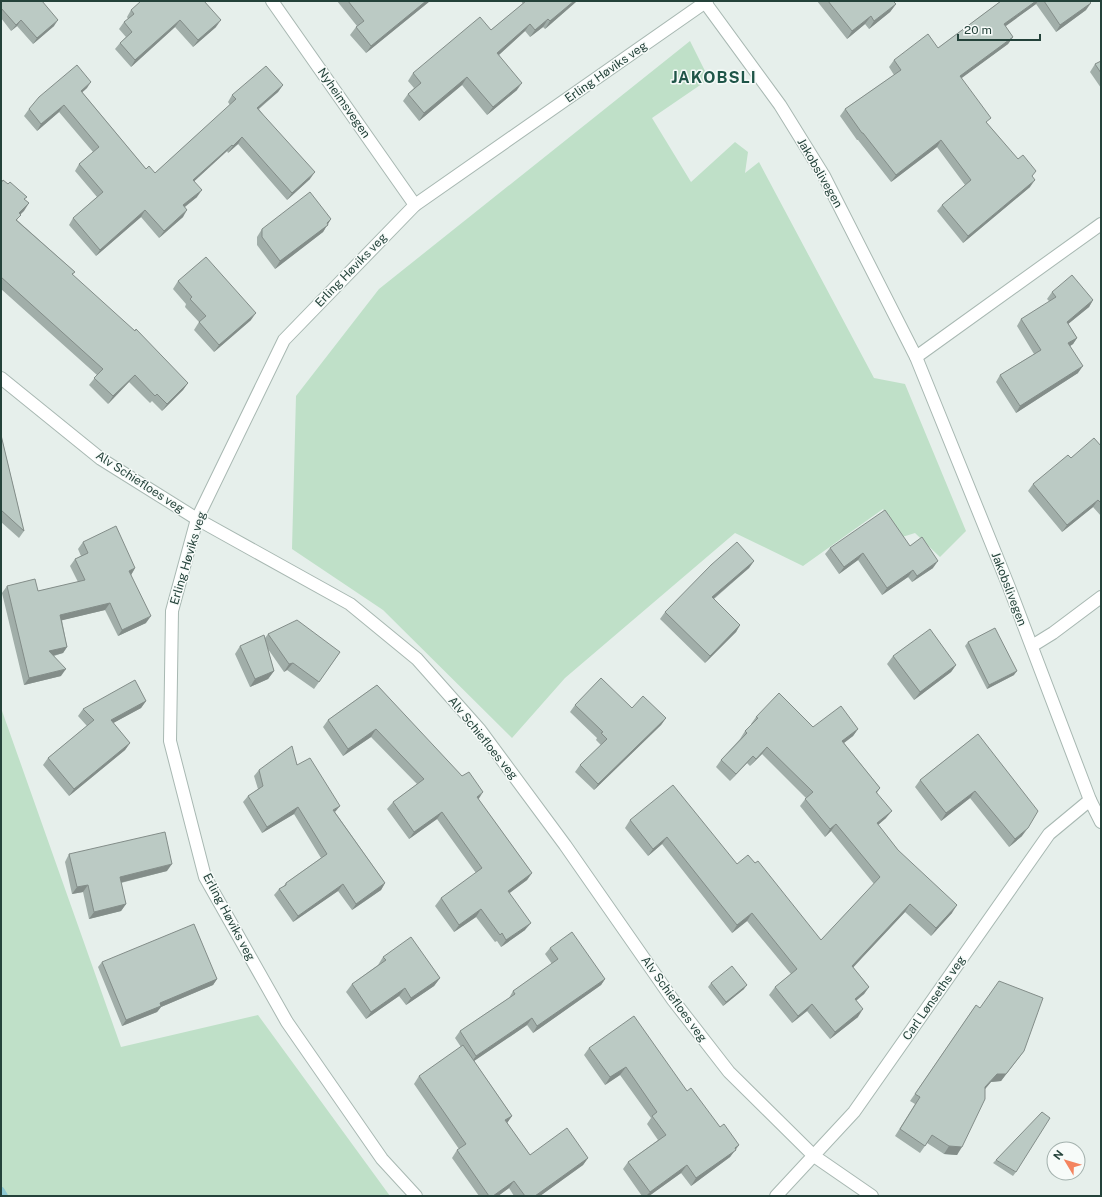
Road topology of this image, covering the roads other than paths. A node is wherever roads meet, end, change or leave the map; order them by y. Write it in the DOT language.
graph roads {
  1 [pos="272,1"];
  2 [pos="705,1"];
  3 [pos="415,205"];
  4 [pos="1101,224"];
  5 [pos="916,357"];
  6 [pos="1,378"];
  7 [pos="197,519"];
  8 [pos="1101,597"];
  9 [pos="1032,646"];
  10 [pos="1090,800"];
  11 [pos="1101,822"];
  12 [pos="814,1156"];
  13 [pos="416,1196"];
  14 [pos="776,1196"];
  15 [pos="872,1196"];
  1 -- 3 [label="street, Nyheimsvegen"];
  2 -- 3 [label="street, Erling Høviks veg"];
  2 -- 5 [label="street, Jakobslivegen"];
  3 -- 7 [label="street, Erling Høviks veg"];
  4 -- 5 [label="street"];
  5 -- 9 [label="street, Jakobslivegen"];
  6 -- 7 [label="street, Alv Schiefloes veg"];
  7 -- 12 [label="street, Alv Schiefloes veg"];
  7 -- 13 [label="street, Erling Høviks veg"];
  8 -- 9 [label="street"];
  9 -- 10 [label="street, Jakobslivegen"];
  10 -- 11 [label="street, Jakobslivegen"];
  10 -- 12 [label="street, Carl Lønseths veg"];
  12 -- 14 [label="street, Carl Lønseths veg"];
  12 -- 15 [label="street, Alv Schiefloes veg"];
}
